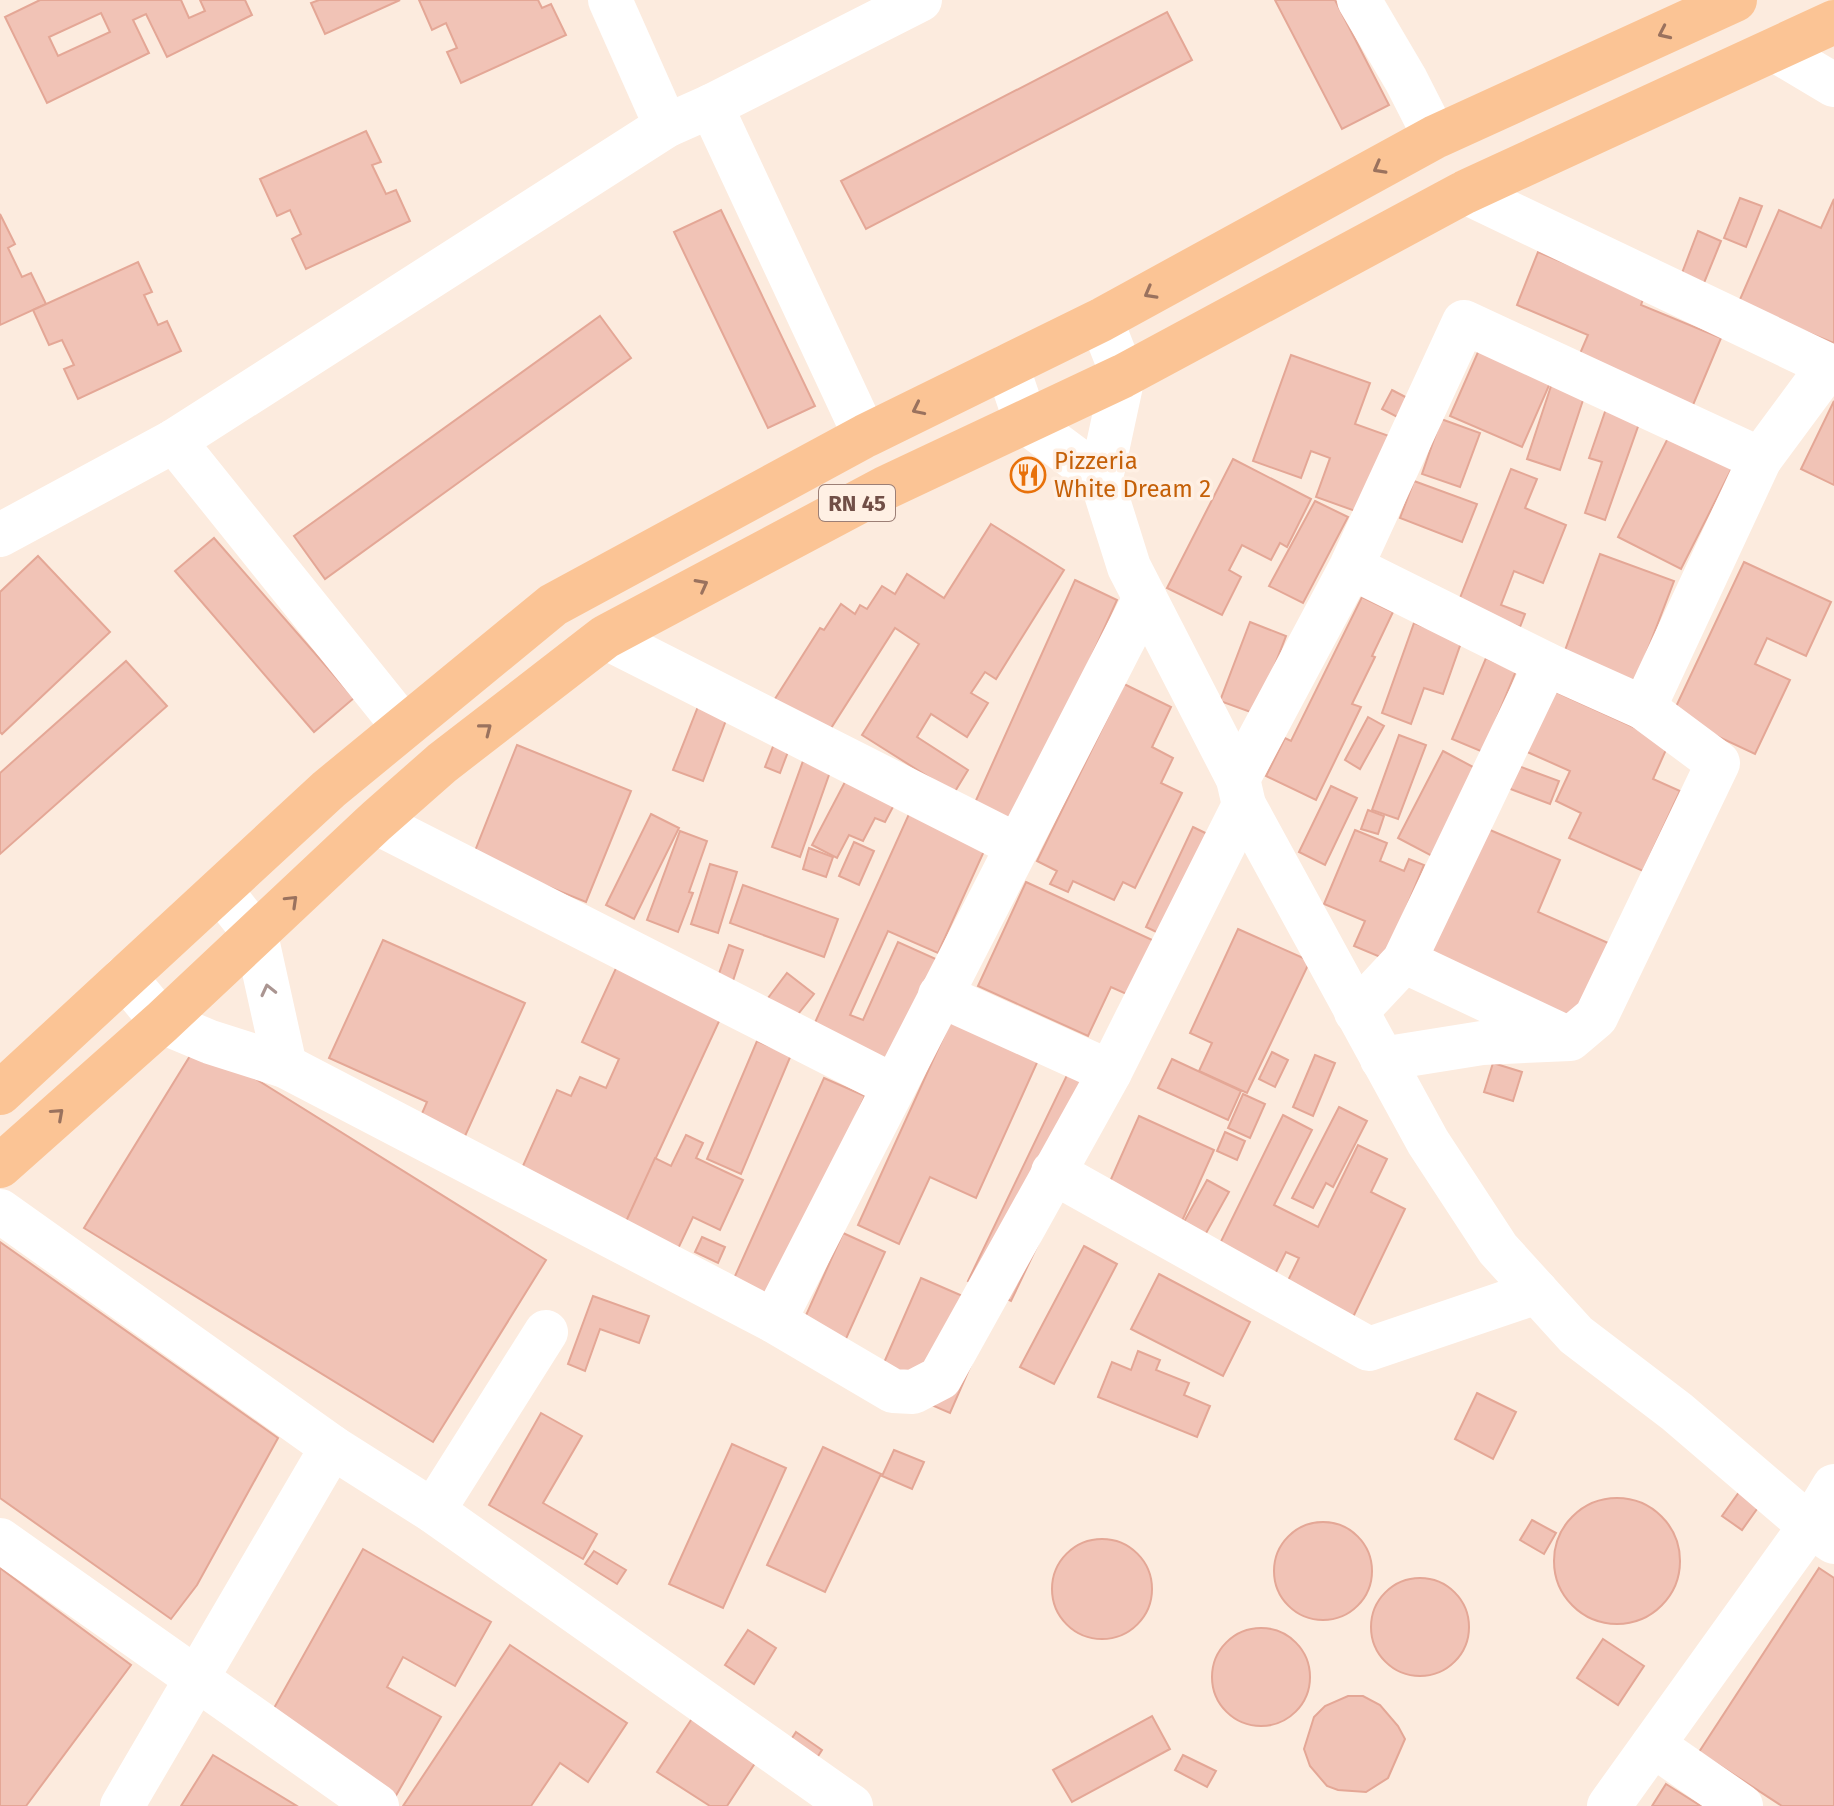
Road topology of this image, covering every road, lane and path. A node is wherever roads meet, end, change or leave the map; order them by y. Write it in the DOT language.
graph roads {
  1 [pos="610,0"];
  2 [pos="920,0"];
  3 [pos="1359,0"];
  4 [pos="1735,0"];
  5 [pos="1834,22"];
  6 [pos="1775,50"];
  7 [pos="1834,85"];
  8 [pos="711,106"];
  9 [pos="666,126"];
  10 [pos="1435,137"];
  11 [pos="1465,192"];
  12 [pos="1101,320"];
  13 [pos="1007,366"];
  14 [pos="1831,368"];
  15 [pos="1123,376"];
  16 [pos="1026,422"];
  17 [pos="865,436"];
  18 [pos="174,441"];
  19 [pos="1760,459"];
  20 [pos="1101,478"];
  21 [pos="0,535"];
  22 [pos="1351,567"];
  23 [pos="1145,598"];
  24 [pos="605,637"];
  25 [pos="1546,664"];
  26 [pos="1644,708"];
  27 [pos="403,726"];
  28 [pos="1241,792"];
  29 [pos="375,822"];
  30 [pos="1018,846"];
  31 [pos="221,891"];
  32 [pos="256,935"];
  33 [pos="1404,961"];
  34 [pos="125,977"];
  35 [pos="940,995"];
  36 [pos="1356,1012"];
  37 [pos="162,1022"];
  38 [pos="1570,1039"];
  39 [pos="1382,1059"];
  40 [pos="285,1066"];
  41 [pos="1110,1072"];
  42 [pos="894,1086"];
  43 [pos="0,1093"];
  44 [pos="0,1166"];
  45 [pos="1053,1172"];
  46 [pos="0,1211"];
  47 [pos="1537,1292"];
  48 [pos="774,1321"];
  49 [pos="546,1332"];
  50 [pos="332,1447"];
  51 [pos="1834,1486"];
  52 [pos="433,1511"];
  53 [pos="1822,1534"];
  54 [pos="0,1540"];
  55 [pos="195,1679"];
  56 [pos="1653,1745"];
  57 [pos="838,1802"];
  58 [pos="122,1806"];
  59 [pos="377,1806"];
  60 [pos="1609,1806"];
  61 [pos="1741,1806"];
  1 -- 9 [label="street"];
  2 -- 8 [label="street"];
  3 -- 10 [label="street"];
  4 -- 10 [label="main road, RN 45, one-way"];
  5 -- 6 [label="main road, RN 45"];
  6 -- 7 [label="street"];
  6 -- 11 [label="main road, RN 45"];
  8 -- 9 [label="street"];
  8 -- 17 [label="street"];
  9 -- 18 [label="street"];
  10 -- 12 [label="main road, RN 45, one-way"];
  11 -- 14 [label="street"];
  11 -- 15 [label="main road, RN 45"];
  12 -- 13 [label="main road, RN 45"];
  12 -- 15 [label="street"];
  13 -- 16 [label="street"];
  13 -- 17 [label="main road, RN 45, one-way"];
  14 -- 19 [label="street"];
  15 -- 16 [label="main road, RN 45"];
  15 -- 20 [label="street"];
  16 -- 20 [label="street"];
  24 -- 16 [label="main road, RN 45, one-way"];
  17 -- 27 [label="main road, RN 45"];
  18 -- 21 [label="street"];
  18 -- 27 [label="street"];
  19 -- 22 [label="street"];
  19 -- 26 [label="street"];
  20 -- 23 [label="street"];
  22 -- 25 [label="street"];
  22 -- 28 [label="street"];
  23 -- 28 [label="street"];
  23 -- 30 [label="street"];
  29 -- 24 [label="main road, RN 45, one-way"];
  24 -- 30 [label="street"];
  25 -- 26 [label="street"];
  25 -- 33 [label="street"];
  26 -- 38 [label="street"];
  27 -- 31 [label="main road, RN 45"];
  28 -- 36 [label="street"];
  28 -- 41 [label="street"];
  32 -- 29 [label="main road, RN 45, one-way"];
  29 -- 42 [label="street"];
  30 -- 35 [label="street"];
  31 -- 32 [label="street"];
  31 -- 34 [label="main road, RN 45"];
  32 -- 37 [label="main road, RN 45"];
  40 -- 32 [label="street, one-way"];
  33 -- 36 [label="street"];
  33 -- 38 [label="street"];
  34 -- 37 [label="street"];
  34 -- 43 [label="main road, RN 45"];
  35 -- 41 [label="street"];
  35 -- 42 [label="street"];
  36 -- 39 [label="street"];
  37 -- 40 [label="street"];
  44 -- 37 [label="main road, RN 45, one-way"];
  38 -- 39 [label="street"];
  39 -- 47 [label="street"];
  40 -- 48 [label="street"];
  41 -- 45 [label="street"];
  42 -- 48 [label="street"];
  45 -- 47 [label="street"];
  45 -- 48 [label="street"];
  46 -- 50 [label="street"];
  47 -- 53 [label="street"];
  49 -- 52 [label="street"];
  50 -- 52 [label="street"];
  50 -- 55 [label="street"];
  51 -- 53 [label="street"];
  52 -- 57 [label="street"];
  53 -- 56 [label="street"];
  54 -- 55 [label="street"];
  55 -- 58 [label="street"];
  55 -- 59 [label="street"];
  56 -- 60 [label="street"];
  56 -- 61 [label="street"];
}
